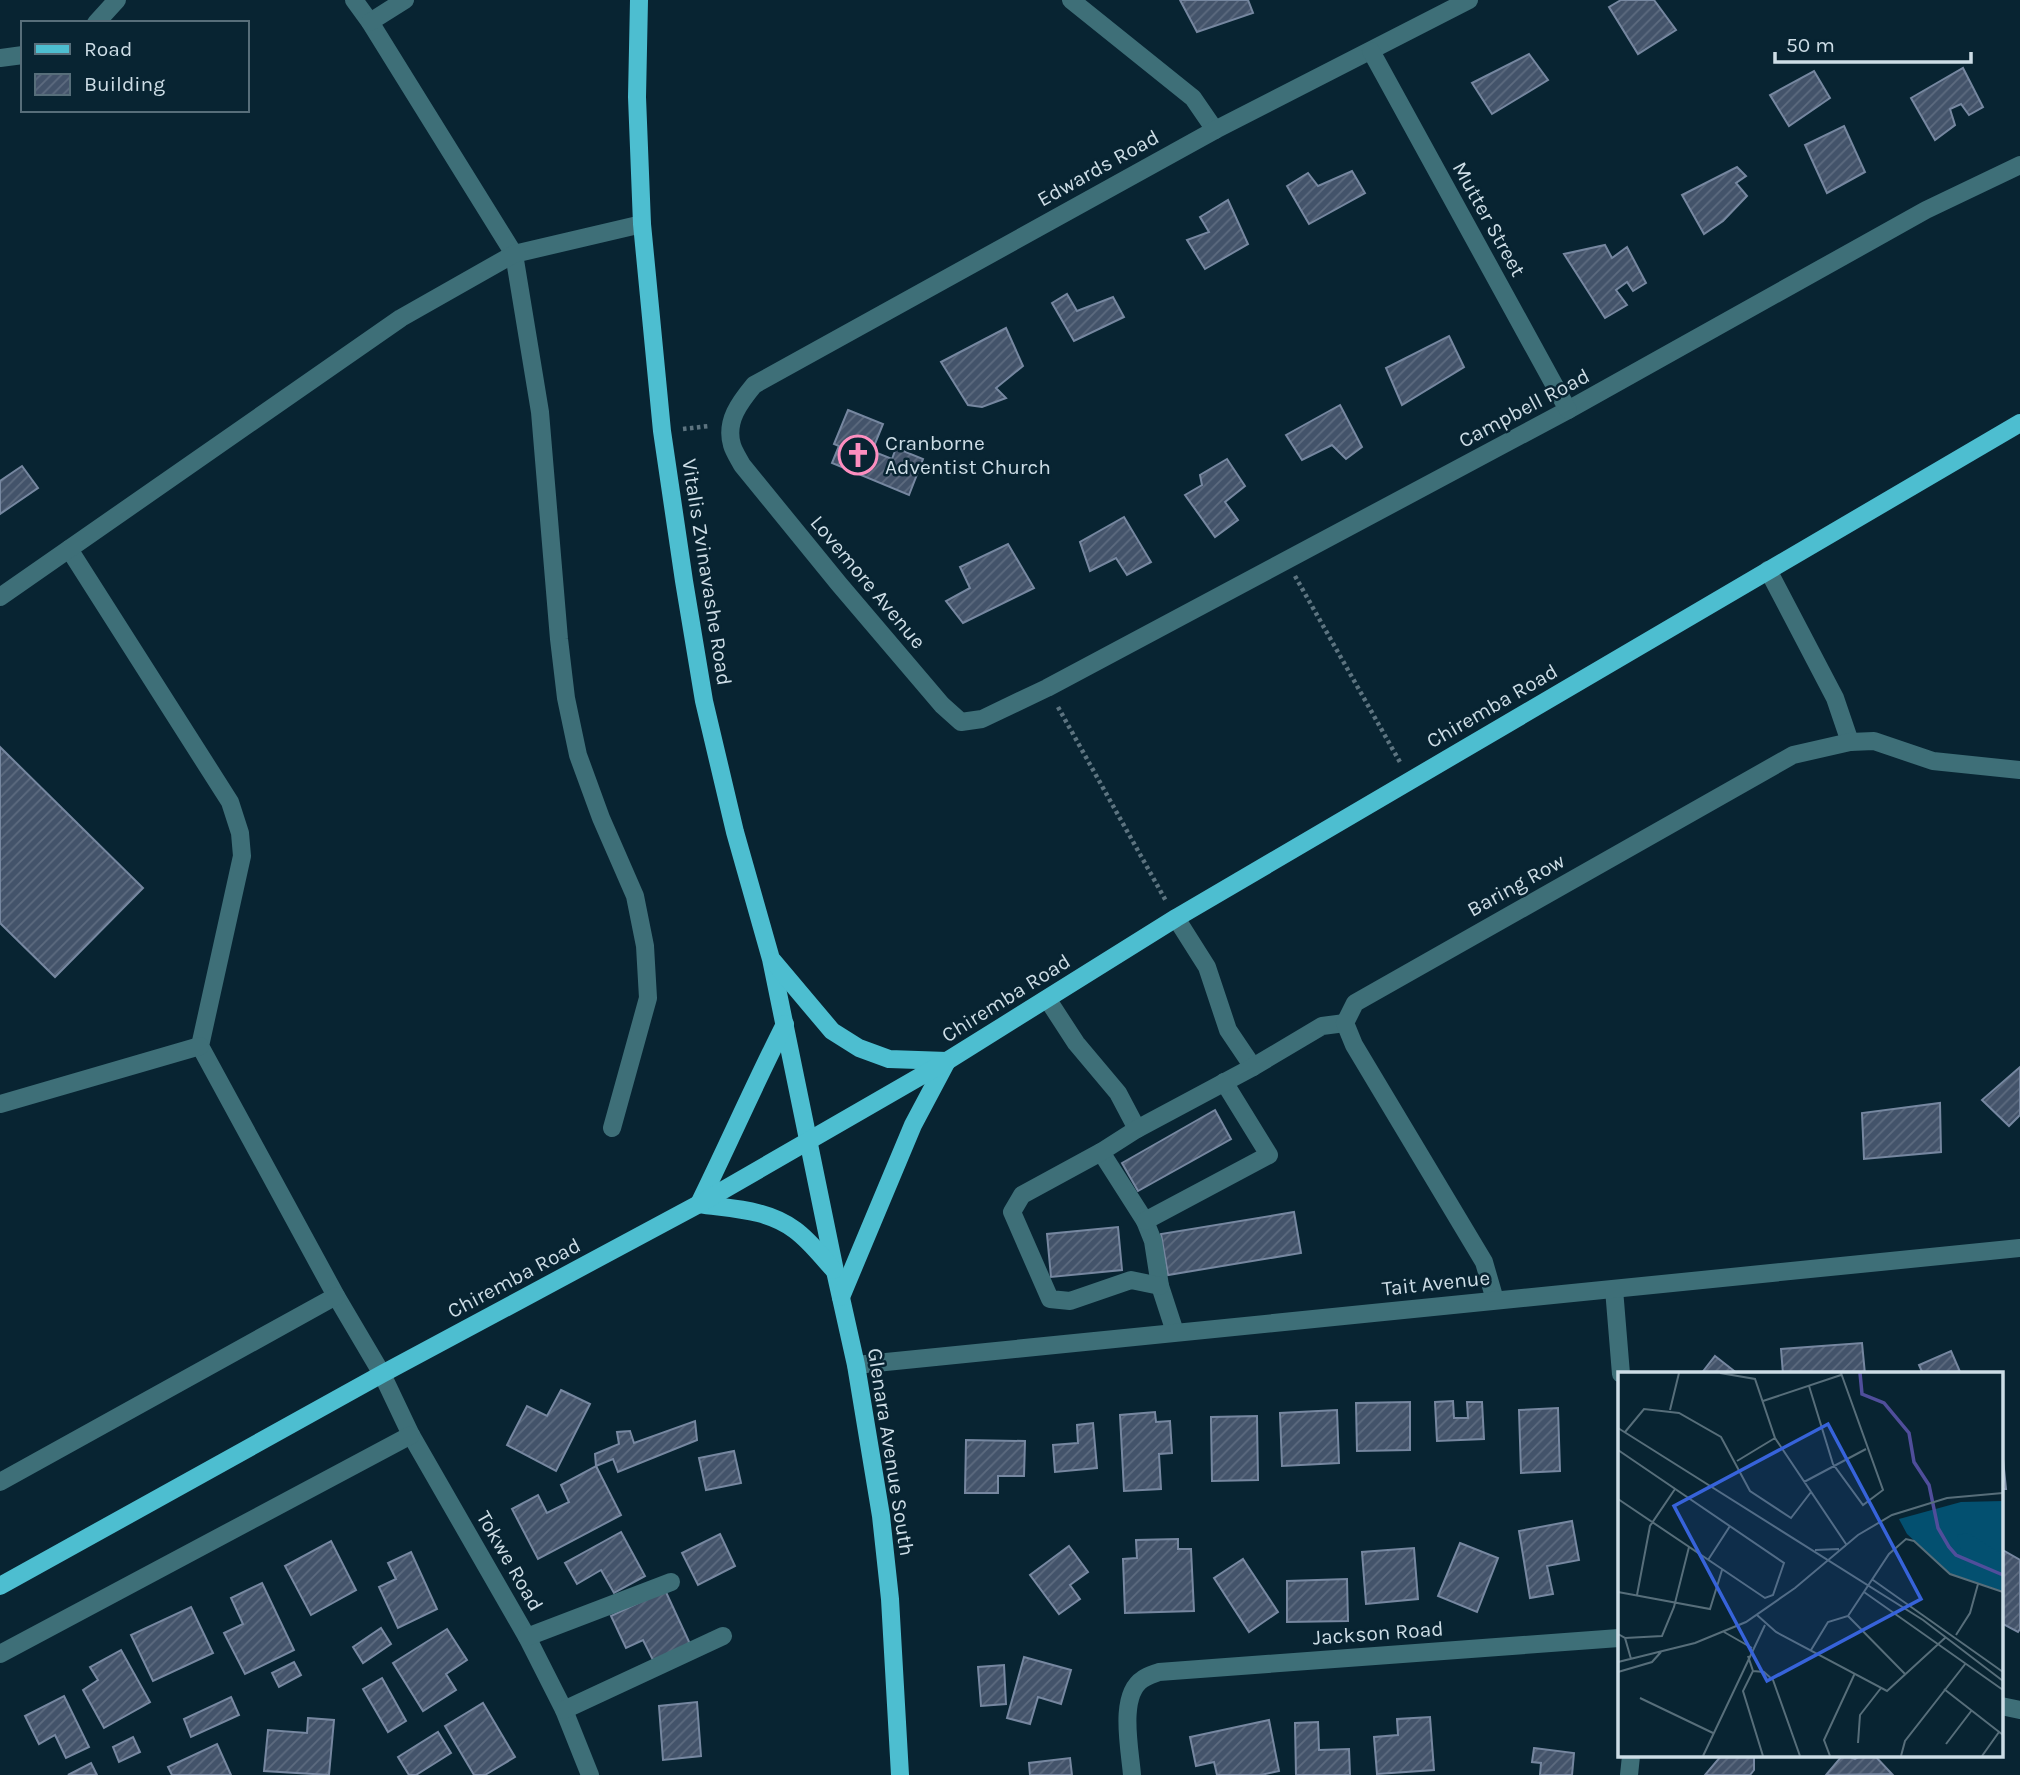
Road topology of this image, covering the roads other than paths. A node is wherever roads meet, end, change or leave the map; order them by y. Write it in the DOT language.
graph roads {
  1 [pos="117,0"];
  2 [pos="354,0"];
  3 [pos="405,0"];
  4 [pos="639,0"];
  5 [pos="1071,0"];
  6 [pos="1469,0"];
  7 [pos="98,21"];
  8 [pos="370,22"];
  9 [pos="1371,51"];
  10 [pos="21,55"];
  11 [pos="0,58"];
  12 [pos="1215,130"];
  13 [pos="2020,165"];
  14 [pos="642,224"];
  15 [pos="514,254"];
  16 [pos="1568,410"];
  17 [pos="2020,423"];
  18 [pos="731,424"];
  19 [pos="69,550"];
  20 [pos="1768,570"];
  21 [pos="0,597"];
  22 [pos="1048,688"];
  23 [pos="1850,742"];
  24 [pos="2020,770"];
  25 [pos="1176,919"];
  26 [pos="771,959"];
  27 [pos="1048,1000"];
  28 [pos="1345,1023"];
  29 [pos="785,1024"];
  30 [pos="200,1046"];
  31 [pos="947,1061"];
  32 [pos="1253,1067"];
  33 [pos="1224,1082"];
  34 [pos="0,1104"];
  35 [pos="612,1128"];
  36 [pos="1137,1129"];
  37 [pos="808,1140"];
  38 [pos="1101,1152"];
  39 [pos="699,1204"];
  40 [pos="1145,1221"];
  41 [pos="2020,1248"];
  42 [pos="835,1270"];
  43 [pos="1160,1286"];
  44 [pos="1615,1289"];
  45 [pos="336,1296"];
  46 [pos="841,1297"];
  47 [pos="1495,1300"];
  48 [pos="1175,1332"];
  49 [pos="856,1365"];
  50 [pos="1621,1372"];
  51 [pos="382,1374"];
  52 [pos="411,1435"];
  53 [pos="0,1482"];
  54 [pos="671,1582"];
  55 [pos="0,1586"];
  56 [pos="723,1636"];
  57 [pos="527,1637"];
  58 [pos="1618,1638"];
  59 [pos="0,1654"];
  60 [pos="2002,1706"];
  61 [pos="564,1710"];
  62 [pos="2020,1710"];
  63 [pos="590,1775"];
  64 [pos="900,1775"];
  65 [pos="1132,1775"];
  1 -- 7 [label="street"];
  2 -- 8 [label="street"];
  3 -- 8 [label="street"];
  4 -- 14 [label="main road, Vitalis Zvinavashe Road"];
  5 -- 12 [label="street"];
  6 -- 9 [label="street, Edwards Road"];
  8 -- 15 [label="street"];
  9 -- 12 [label="street, Edwards Road"];
  9 -- 16 [label="street, Mutter Street"];
  10 -- 11 [label="street"];
  12 -- 18 [label="street, Edwards Road"];
  13 -- 16 [label="street, Campbell Road"];
  14 -- 15 [label="street"];
  14 -- 26 [label="main road, Vitalis Zvinavashe Road"];
  15 -- 19 [label="street"];
  15 -- 35 [label="street"];
  16 -- 22 [label="street, Campbell Road"];
  17 -- 20 [label="main road, Chiremba Road"];
  18 -- 22 [label="street, Lovemore Avenue"];
  19 -- 21 [label="street"];
  19 -- 30 [label="street"];
  20 -- 23 [label="street"];
  20 -- 25 [label="main road, Chiremba Road"];
  23 -- 24 [label="street, Baring Row"];
  23 -- 28 [label="street, Baring Row"];
  25 -- 27 [label="main road, Chiremba Road"];
  25 -- 32 [label="street"];
  26 -- 29 [label="main road, Vitalis Zvinavashe Road"];
  26 -- 31 [label="main road"];
  27 -- 31 [label="main road, Chiremba Road"];
  27 -- 36 [label="street"];
  28 -- 32 [label="street"];
  28 -- 47 [label="street"];
  29 -- 37 [label="main road, Vitalis Zvinavashe Road"];
  29 -- 39 [label="main road"];
  30 -- 34 [label="street"];
  30 -- 45 [label="street, Tokwe Road"];
  31 -- 37 [label="main road, Chiremba Road"];
  31 -- 46 [label="main road"];
  32 -- 33 [label="street"];
  33 -- 36 [label="street"];
  33 -- 40 [label="street"];
  36 -- 38 [label="street"];
  37 -- 39 [label="main road, Chiremba Road"];
  37 -- 42 [label="main road, Glenara Avenue South"];
  38 -- 40 [label="street"];
  38 -- 43 [label="street"];
  39 -- 42 [label="main road"];
  39 -- 51 [label="main road, Chiremba Road"];
  40 -- 43 [label="street"];
  41 -- 44 [label="street, Tait Avenue"];
  42 -- 46 [label="main road, Glenara Avenue South"];
  43 -- 48 [label="street"];
  44 -- 47 [label="street, Tait Avenue"];
  44 -- 50 [label="street"];
  45 -- 51 [label="street, Tokwe Road"];
  45 -- 53 [label="street"];
  46 -- 49 [label="main road, Glenara Avenue South"];
  47 -- 48 [label="street, Tait Avenue"];
  48 -- 49 [label="street, Tait Avenue"];
  49 -- 64 [label="main road, Glenara Avenue South"];
  51 -- 52 [label="street, Tokwe Road"];
  51 -- 55 [label="main road, Chiremba Road"];
  52 -- 57 [label="street, Tokwe Road"];
  52 -- 59 [label="street"];
  54 -- 57 [label="street"];
  56 -- 61 [label="street"];
  57 -- 61 [label="street, Tokwe Road"];
  58 -- 65 [label="street, Jackson Road"];
  60 -- 62 [label="street"];
  61 -- 63 [label="street, Tokwe Road"];
}
